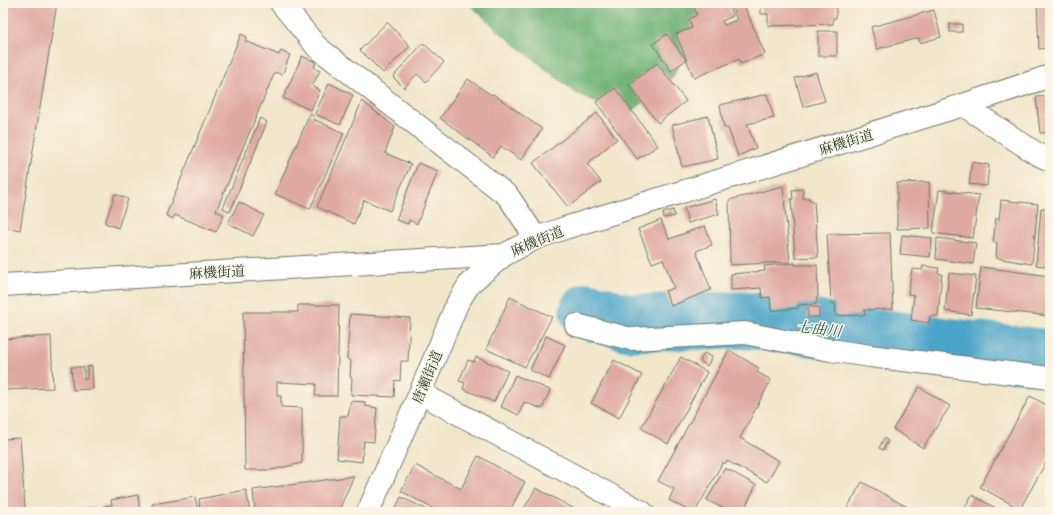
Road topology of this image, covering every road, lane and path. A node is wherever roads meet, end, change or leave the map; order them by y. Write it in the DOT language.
graph roads {
  1 [pos="281,3"];
  2 [pos="1050,76"];
  3 [pos="963,105"];
  4 [pos="1050,160"];
  5 [pos="536,238"];
  6 [pos="504,255"];
  7 [pos="3,285"];
  8 [pos="576,325"];
  9 [pos="1050,378"];
  10 [pos="420,393"];
  11 [pos="368,512"];
  12 [pos="642,512"];
  1 -- 5 [label="street"];
  2 -- 3 [label="street, 麻機街道"];
  3 -- 4 [label="street"];
  3 -- 5 [label="street, 麻機街道"];
  5 -- 6 [label="street, 麻機街道"];
  6 -- 7 [label="street, 麻機街道"];
  6 -- 10 [label="street, 唐瀬街道"];
  8 -- 9 [label="street"];
  10 -- 11 [label="street, 唐瀬街道"];
  10 -- 12 [label="street"];
}
